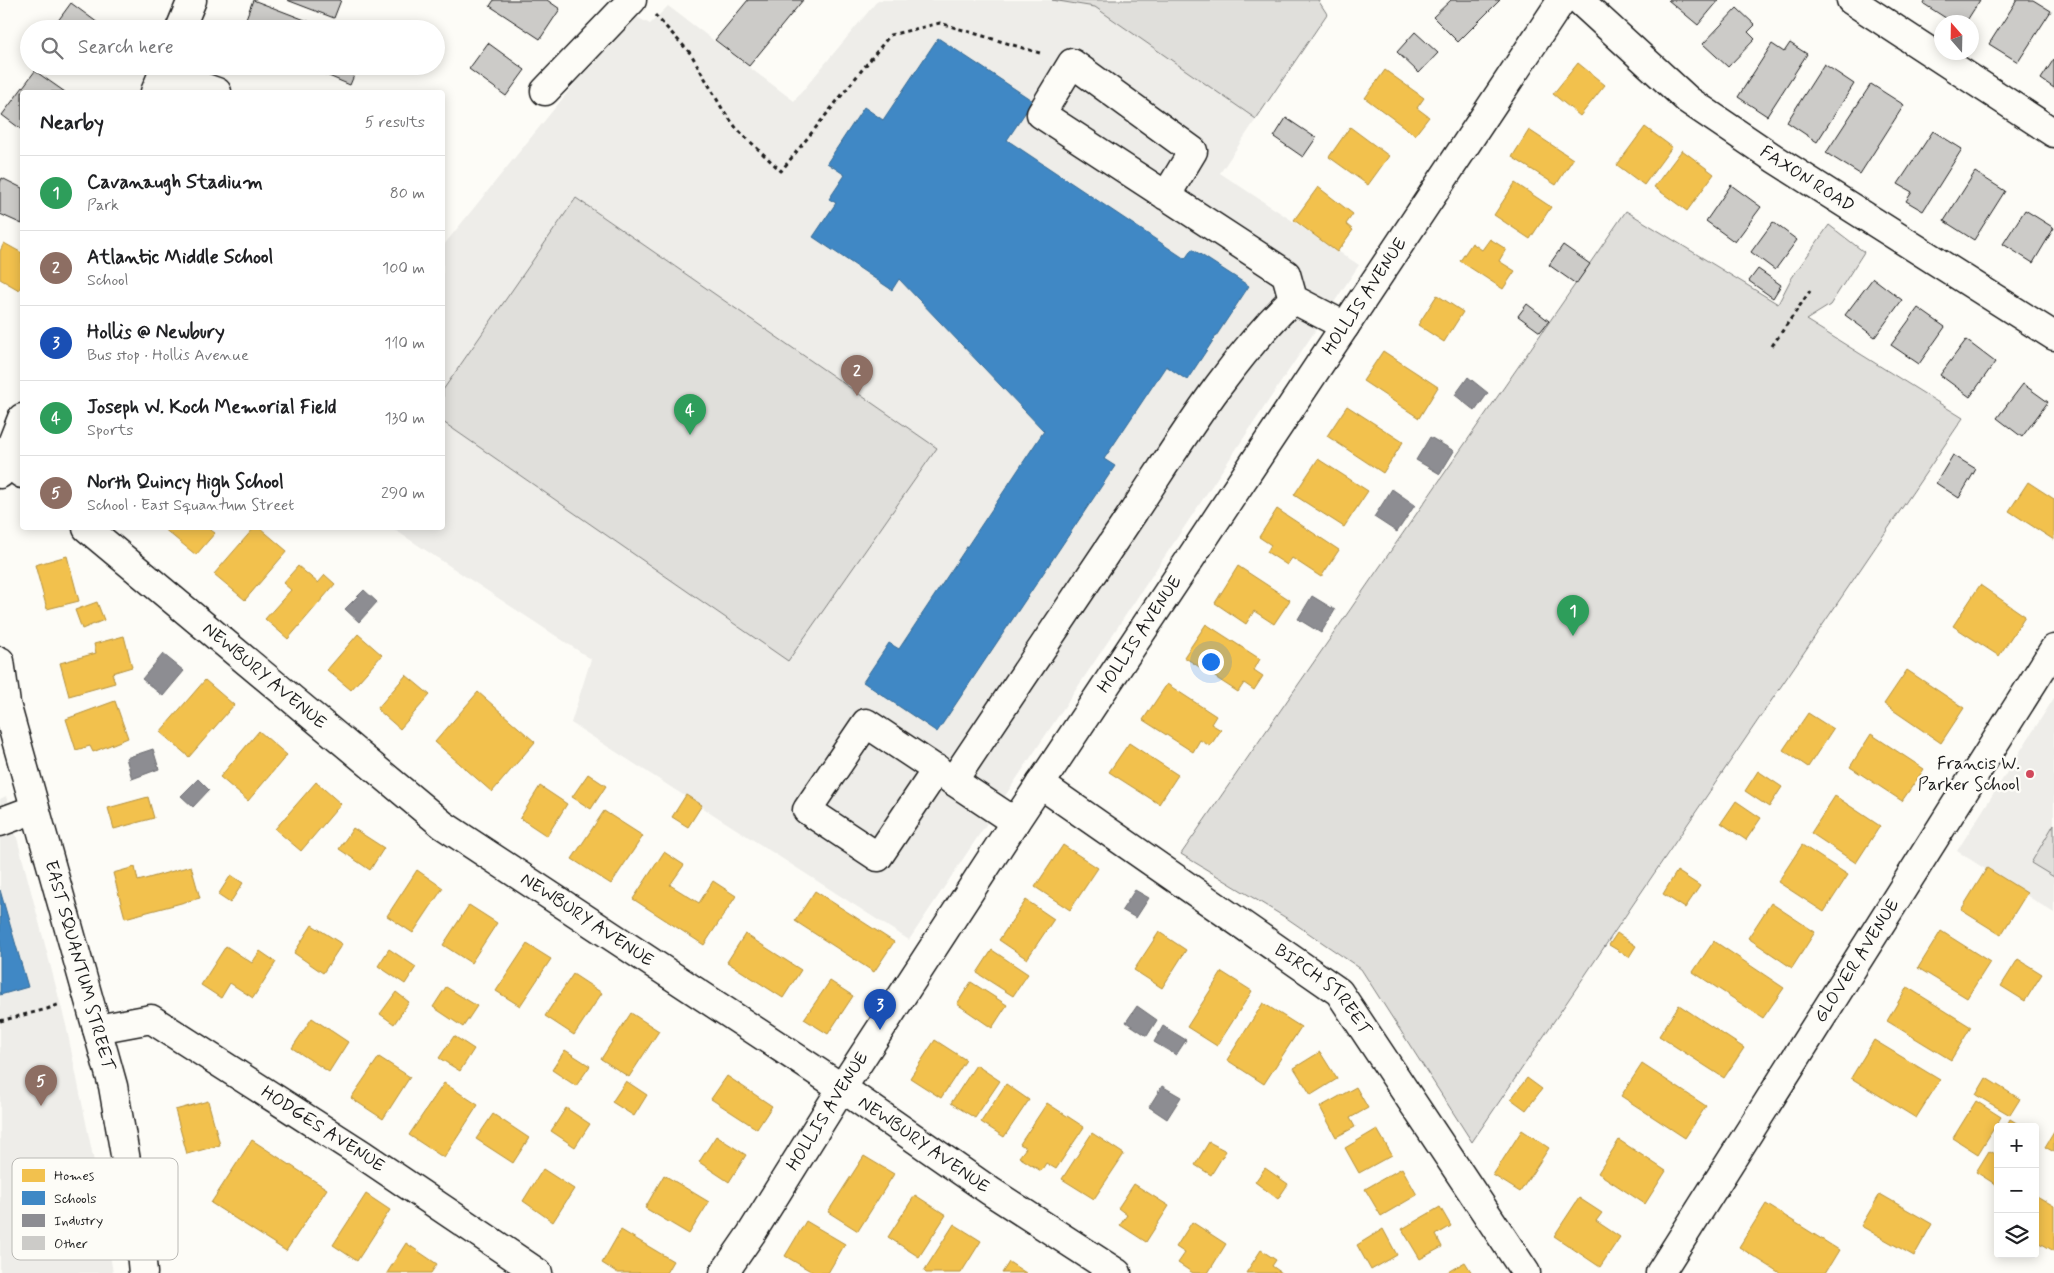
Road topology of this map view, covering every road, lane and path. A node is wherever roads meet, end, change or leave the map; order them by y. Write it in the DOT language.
graph roads {
  1 [pos="192,0"];
  2 [pos="1562,0"];
  3 [pos="1579,0"];
  4 [pos="1851,0"];
  5 [pos="641,5"];
  6 [pos="184,20"];
  7 [pos="1072,63"];
  8 [pos="161,77"];
  9 [pos="210,90"];
  10 [pos="545,91"];
  11 [pos="2054,133"];
  12 [pos="1166,196"];
  13 [pos="1810,291"];
  14 [pos="1293,299"];
  15 [pos="1345,326"];
  16 [pos="2054,336"];
  17 [pos="1772,346"];
  18 [pos="20,424"];
  19 [pos="6,465"];
  20 [pos="89,530"];
  21 [pos="2054,649"];
  22 [pos="0,661"];
  23 [pos="945,775"];
  24 [pos="1040,784"];
  25 [pos="35,809"];
  26 [pos="0,822"];
  27 [pos="1015,822"];
  28 [pos="60,1004"];
  29 [pos="0,1021"];
  30 [pos="97,1029"];
  31 [pos="842,1088"];
  32 [pos="125,1158"];
  33 [pos="142,1260"];
  34 [pos="143,1273"];
  35 [pos="538,1273"];
  36 [pos="724,1273"];
  37 [pos="1116,1273"];
  38 [pos="1526,1273"];
  39 [pos="1660,1273"];
  1 -- 6 [label="street"];
  2 -- 15 [label="street, HOLLIS AVENUE"];
  3 -- 16 [label="street, FAXON ROAD"];
  4 -- 11 [label="street"];
  5 -- 7 [label="path"];
  5 -- 10 [label="street"];
  7 -- 12 [label="street"];
  7 -- 12 [label="street"];
  8 -- 9 [label="street"];
  12 -- 14 [label="street"];
  13 -- 17 [label="path"];
  14 -- 15 [label="street"];
  14 -- 23 [label="street"];
  15 -- 24 [label="street, HOLLIS AVENUE"];
  18 -- 19 [label="street"];
  20 -- 31 [label="street, NEWBURY AVENUE"];
  21 -- 39 [label="street, GLOVER AVENUE"];
  22 -- 25 [label="street, EAST SQUANTUM STREET"];
  23 -- 23 [label="street"];
  23 -- 27 [label="street"];
  24 -- 27 [label="street, HOLLIS AVENUE"];
  24 -- 38 [label="street, BIRCH STREET"];
  25 -- 26 [label="street"];
  25 -- 30 [label="street, EAST SQUANTUM STREET"];
  27 -- 31 [label="street, HOLLIS AVENUE"];
  28 -- 29 [label="path"];
  30 -- 32 [label="street, EAST SQUANTUM STREET"];
  30 -- 35 [label="street, HODGES AVENUE"];
  31 -- 36 [label="street, HOLLIS AVENUE"];
  31 -- 37 [label="street, NEWBURY AVENUE"];
  33 -- 34 [label="street, EAST SQUANTUM STREET"];
}
